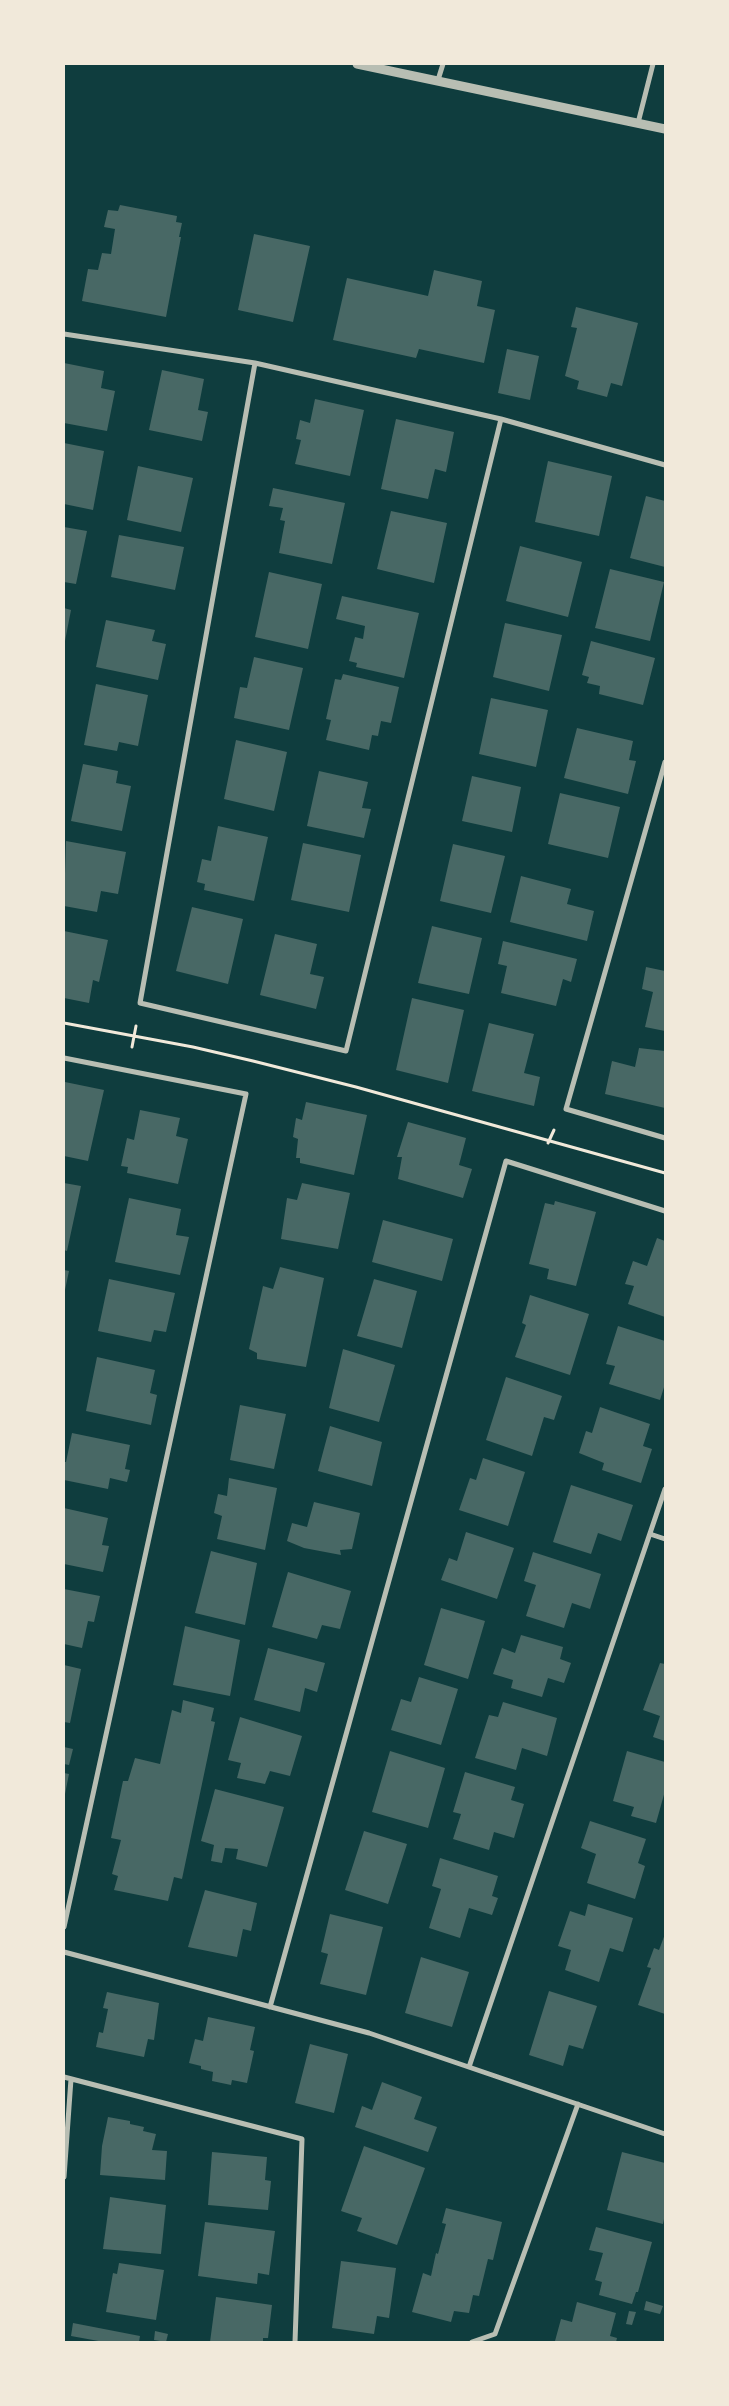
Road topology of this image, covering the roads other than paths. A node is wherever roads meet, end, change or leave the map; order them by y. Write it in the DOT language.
graph roads {
  1 [pos="356,64"];
  2 [pos="443,64"];
  3 [pos="653,64"];
  4 [pos="438,80"];
  5 [pos="638,123"];
  6 [pos="665,129"];
  7 [pos="64,334"];
  8 [pos="256,362"];
  9 [pos="501,419"];
  10 [pos="665,465"];
  11 [pos="665,762"];
  12 [pos="64,1058"];
  13 [pos="665,1138"];
  14 [pos="665,1211"];
  15 [pos="665,1488"];
  16 [pos="650,1534"];
  17 [pos="665,1539"];
  18 [pos="64,1927"];
  19 [pos="64,1952"];
  20 [pos="270,2007"];
  21 [pos="469,2067"];
  22 [pos="64,2077"];
  23 [pos="71,2079"];
  24 [pos="578,2104"];
  25 [pos="665,2134"];
  26 [pos="64,2177"];
  27 [pos="295,2342"];
  28 [pos="472,2342"];
  1 -- 4 [label="street"];
  2 -- 4 [label="street"];
  3 -- 5 [label="street"];
  4 -- 5 [label="street"];
  5 -- 6 [label="street"];
  7 -- 8 [label="street"];
  8 -- 9 [label="street"];
  8 -- 9 [label="street"];
  9 -- 10 [label="street"];
  11 -- 13 [label="street"];
  12 -- 18 [label="street"];
  14 -- 20 [label="street"];
  15 -- 16 [label="street"];
  16 -- 17 [label="street"];
  16 -- 21 [label="street"];
  19 -- 20 [label="street"];
  20 -- 21 [label="street"];
  21 -- 24 [label="street"];
  22 -- 23 [label="street"];
  23 -- 26 [label="street"];
  23 -- 27 [label="street"];
  24 -- 25 [label="street"];
  24 -- 28 [label="street"];
}
